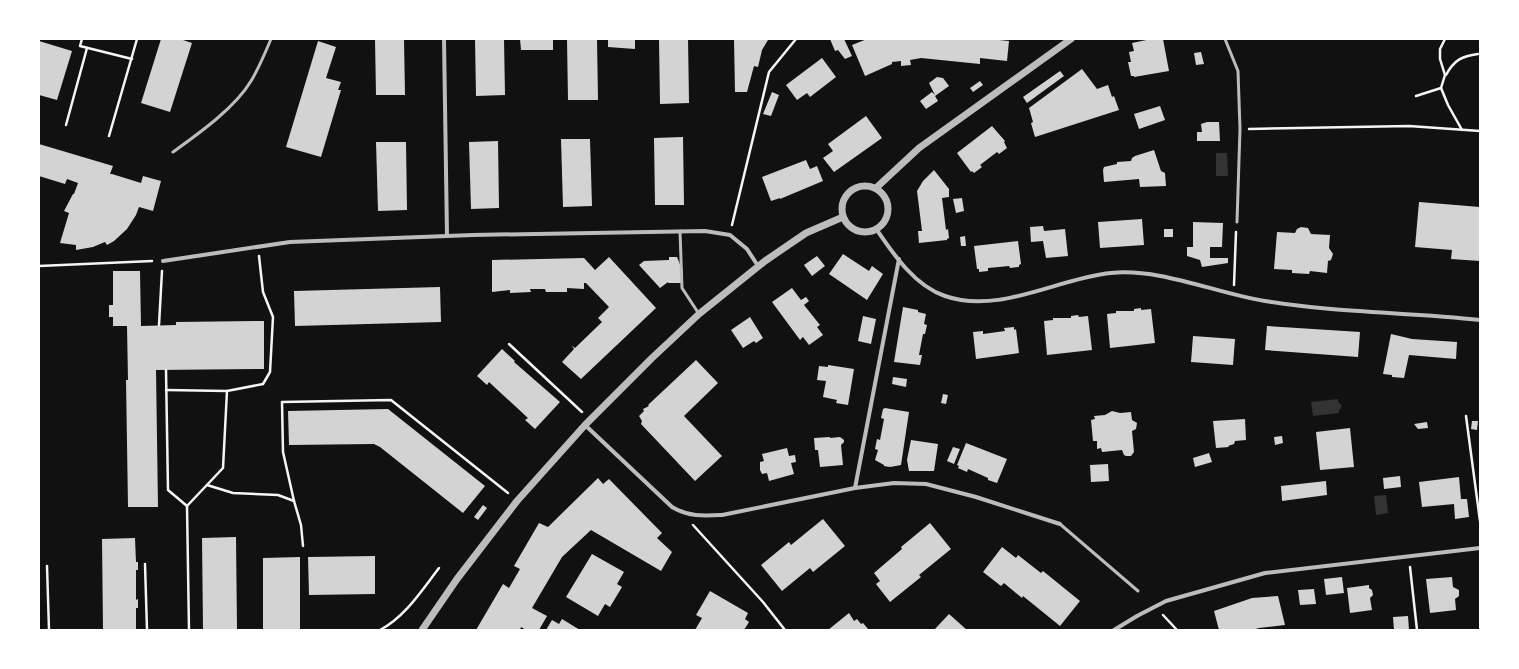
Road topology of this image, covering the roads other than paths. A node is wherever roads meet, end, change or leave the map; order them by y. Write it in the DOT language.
graph roads {
  1 [pos="271,39"];
  2 [pos="444,39"];
  3 [pos="1072,39"];
  4 [pos="1225,39"];
  5 [pos="1063,41"];
  6 [pos="173,152"];
  7 [pos="876,188"];
  8 [pos="843,217"];
  9 [pos="1237,222"];
  10 [pos="877,230"];
  11 [pos="680,231"];
  12 [pos="447,236"];
  13 [pos="898,259"];
  14 [pos="163,261"];
  15 [pos="758,266"];
  16 [pos="699,314"];
  17 [pos="1480,320"];
  18 [pos="588,422"];
  19 [pos="855,488"];
  20 [pos="1060,524"];
  21 [pos="1480,548"];
  22 [pos="1138,591"];
  23 [pos="422,630"];
  24 [pos="1114,630"];
  1 -- 6 [label="lane"];
  2 -- 12 [label="street"];
  3 -- 5 [label="street"];
  4 -- 9 [label="lane"];
  5 -- 7 [label="street"];
  7 -- 8 [label="street"];
  7 -- 10 [label="street"];
  8 -- 10 [label="street"];
  8 -- 15 [label="street"];
  10 -- 13 [label="street"];
  11 -- 12 [label="street"];
  11 -- 15 [label="street"];
  11 -- 16 [label="lane"];
  12 -- 14 [label="street"];
  13 -- 17 [label="street"];
  13 -- 19 [label="street"];
  15 -- 16 [label="street"];
  16 -- 18 [label="street"];
  18 -- 19 [label="street"];
  18 -- 23 [label="street"];
  19 -- 20 [label="street"];
  20 -- 22 [label="lane"];
  21 -- 24 [label="street"];
}
